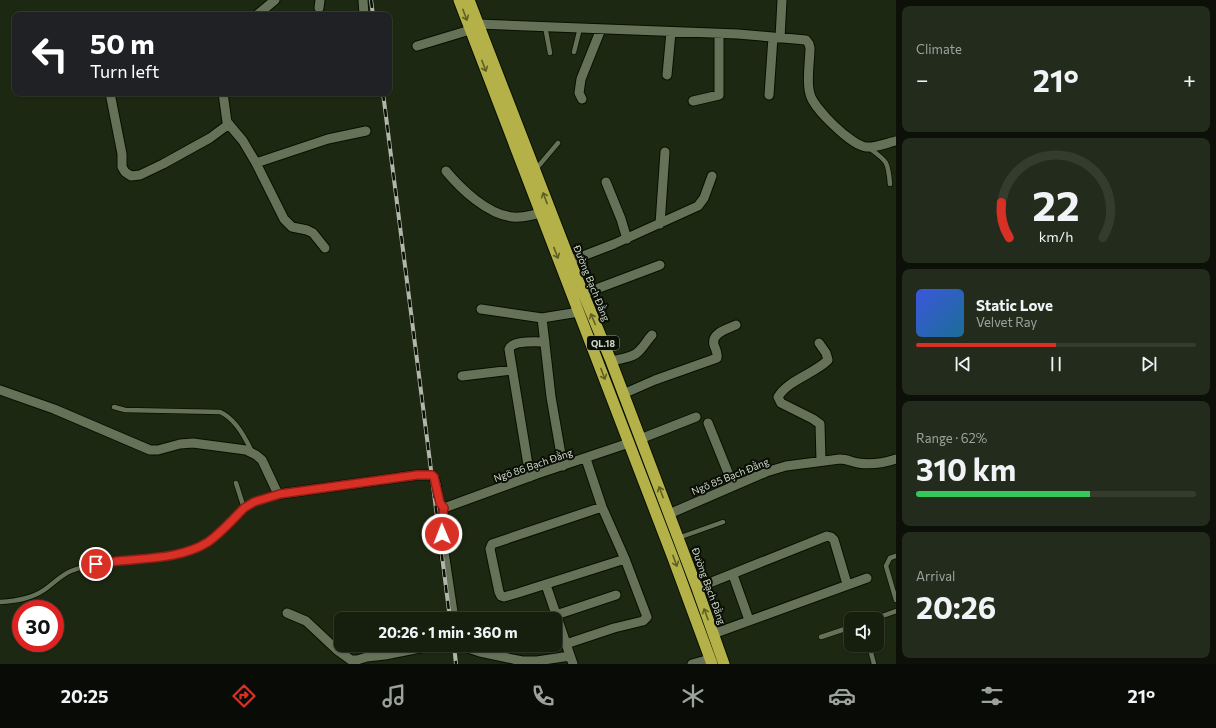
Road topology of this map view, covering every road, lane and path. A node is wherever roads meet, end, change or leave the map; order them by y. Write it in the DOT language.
graph roads {
  1 [pos="275,0"];
  2 [pos="363,0"];
  3 [pos="459,0"];
  4 [pos="469,0"];
  5 [pos="782,0"];
  6 [pos="261,12"];
  7 [pos="364,12"];
  8 [pos="545,26"];
  9 [pos="474,27"];
  10 [pos="580,28"];
  11 [pos="601,29"];
  12 [pos="671,32"];
  13 [pos="719,34"];
  14 [pos="777,38"];
  15 [pos="417,46"];
  16 [pos="574,52"];
  17 [pos="550,54"];
  18 [pos="667,75"];
  19 [pos="769,95"];
  20 [pos="111,96"];
  21 [pos="223,96"];
  22 [pos="582,99"];
  23 [pos="693,101"];
  24 [pos="228,124"];
  25 [pos="366,132"];
  26 [pos="896,141"];
  27 [pos="558,143"];
  28 [pos="868,147"];
  29 [pos="666,152"];
  30 [pos="256,163"];
  31 [pos="446,171"];
  32 [pos="535,171"];
  33 [pos="712,176"];
  34 [pos="606,182"];
  35 [pos="890,184"];
  36 [pos="541,213"];
  37 [pos="660,224"];
  38 [pos="627,239"];
  39 [pos="325,248"];
  40 [pos="570,262"];
  41 [pos="660,265"];
  42 [pos="583,294"];
  43 [pos="481,310"];
  44 [pos="579,312"];
  45 [pos="542,318"];
  46 [pos="736,325"];
  47 [pos="652,335"];
  48 [pos="545,342"];
  49 [pos="819,343"];
  50 [pos="611,361"];
  51 [pos="512,370"];
  52 [pos="462,376"];
  53 [pos="0,390"];
  54 [pos="623,394"];
  55 [pos="114,407"];
  56 [pos="696,417"];
  57 [pos="708,423"];
  58 [pos="640,439"];
  59 [pos="629,443"];
  60 [pos="252,452"];
  61 [pos="586,459"];
  62 [pos="896,459"];
  63 [pos="821,461"];
  64 [pos="562,466"];
  65 [pos="530,477"];
  66 [pos="236,482"];
  67 [pos="733,485"];
  68 [pos="280,494"];
  69 [pos="602,507"];
  70 [pos="244,508"];
  71 [pos="444,508"];
  72 [pos="669,514"];
  73 [pos="724,522"];
  74 [pos="678,537"];
  75 [pos="666,539"];
  76 [pos="896,556"];
  77 [pos="625,559"];
  78 [pos="733,575"];
  79 [pos="867,578"];
  80 [pos="847,584"];
  81 [pos="546,586"];
  82 [pos="697,588"];
  83 [pos="616,596"];
  84 [pos="896,600"];
  85 [pos="0,602"];
  86 [pos="896,611"];
  87 [pos="287,612"];
  88 [pos="453,612"];
  89 [pos="555,612"];
  90 [pos="562,613"];
  91 [pos="884,615"];
  92 [pos="749,620"];
  93 [pos="844,629"];
  94 [pos="562,632"];
  95 [pos="714,634"];
  96 [pos="821,637"];
  97 [pos="566,644"];
  98 [pos="334,647"];
  99 [pos="340,652"];
  100 [pos="400,652"];
  101 [pos="483,652"];
  102 [pos="871,652"];
  103 [pos="572,660"];
  104 [pos="711,662"];
  105 [pos="692,664"];
  106 [pos="724,664"];
  107 [pos="874,664"];
  1 -- 6 [label="street"];
  2 -- 7 [label="street"];
  3 -- 9 [label="highway, QL.18, one-way"];
  4 -- 9 [label="highway, QL.18"];
  5 -- 14 [label="street"];
  8 -- 9 [label="street"];
  8 -- 10 [label="street"];
  8 -- 17 [label="lane"];
  9 -- 15 [label="street"];
  9 -- 32 [label="highway, Đường Bạch Đằng / QL.18"];
  9 -- 36 [label="highway, QL.18, one-way"];
  10 -- 11 [label="street"];
  10 -- 16 [label="lane"];
  11 -- 12 [label="street"];
  11 -- 22 [label="street"];
  12 -- 13 [label="street"];
  12 -- 18 [label="street"];
  13 -- 14 [label="street"];
  13 -- 23 [label="street"];
  14 -- 19 [label="street"];
  14 -- 28 [label="street"];
  20 -- 24 [label="street"];
  21 -- 24 [label="street"];
  24 -- 30 [label="street"];
  25 -- 30 [label="street"];
  26 -- 28 [label="street"];
  27 -- 32 [label="lane"];
  28 -- 35 [label="lane"];
  29 -- 37 [label="street"];
  30 -- 39 [label="street"];
  31 -- 36 [label="street"];
  40 -- 32 [label="highway, Đường Bạch Đằng / QL.18, one-way"];
  33 -- 37 [label="street"];
  34 -- 38 [label="street"];
  36 -- 44 [label="highway, QL.18, one-way"];
  37 -- 38 [label="street"];
  38 -- 40 [label="street"];
  40 -- 42 [label="highway, Đường Bạch Đằng / QL.18"];
  41 -- 42 [label="street"];
  50 -- 42 [label="highway, Đường Bạch Đằng / QL.18, one-way"];
  43 -- 45 [label="street"];
  44 -- 45 [label="street"];
  44 -- 59 [label="highway, QL.18, one-way"];
  45 -- 48 [label="street"];
  46 -- 54 [label="street"];
  47 -- 50 [label="street"];
  48 -- 51 [label="street"];
  48 -- 64 [label="street"];
  49 -- 63 [label="street"];
  50 -- 54 [label="highway, Đường Bạch Đằng / QL.18"];
  51 -- 52 [label="street"];
  51 -- 65 [label="street"];
  53 -- 60 [label="street"];
  54 -- 58 [label="highway, Đường Bạch Đằng / QL.18"];
  55 -- 60 [label="lane"];
  56 -- 58 [label="street"];
  57 -- 67 [label="street"];
  72 -- 58 [label="highway, Đường Bạch Đằng / QL.18, one-way"];
  59 -- 61 [label="street, Ngõ 86 Bạch Đằng"];
  59 -- 75 [label="highway, QL.18"];
  60 -- 68 [label="street"];
  61 -- 64 [label="street, Ngõ 86 Bạch Đằng"];
  61 -- 69 [label="street"];
  62 -- 63 [label="street, Ngõ 85 Bạch Đằng"];
  63 -- 67 [label="street, Ngõ 85 Bạch Đằng"];
  64 -- 65 [label="street, Ngõ 86 Bạch Đằng"];
  65 -- 71 [label="street, Ngõ 86 Bạch Đằng"];
  66 -- 70 [label="lane"];
  67 -- 72 [label="street, Ngõ 85 Bạch Đằng"];
  68 -- 70 [label="lane"];
  68 -- 71 [label="street"];
  69 -- 77 [label="street"];
  69 -- 81 [label="street"];
  70 -- 85 [label="lane"];
  71 -- 88 [label="street"];
  72 -- 74 [label="highway, Đường Bạch Đằng / QL.18"];
  73 -- 74 [label="lane"];
  74 -- 75 [label="highway"];
  74 -- 82 [label="highway, Đường Bạch Đằng / QL.18"];
  75 -- 104 [label="highway, QL.18, one-way"];
  76 -- 84 [label="lane"];
  77 -- 81 [label="street"];
  77 -- 97 [label="street"];
  78 -- 80 [label="street"];
  78 -- 82 [label="street"];
  78 -- 92 [label="street"];
  79 -- 80 [label="street"];
  80 -- 92 [label="street"];
  81 -- 89 [label="street"];
  95 -- 82 [label="highway, Đường Bạch Đằng / QL.18, one-way"];
  83 -- 90 [label="street"];
  86 -- 91 [label="lane"];
  87 -- 98 [label="street"];
  92 -- 95 [label="street"];
  93 -- 96 [label="lane"];
  94 -- 97 [label="street"];
  95 -- 106 [label="highway, Đường Bạch Đằng / QL.18"];
  97 -- 103 [label="street"];
  99 -- 100 [label="street"];
  101 -- 103 [label="street"];
  102 -- 107 [label="lane"];
  104 -- 105 [label="street"];
}
